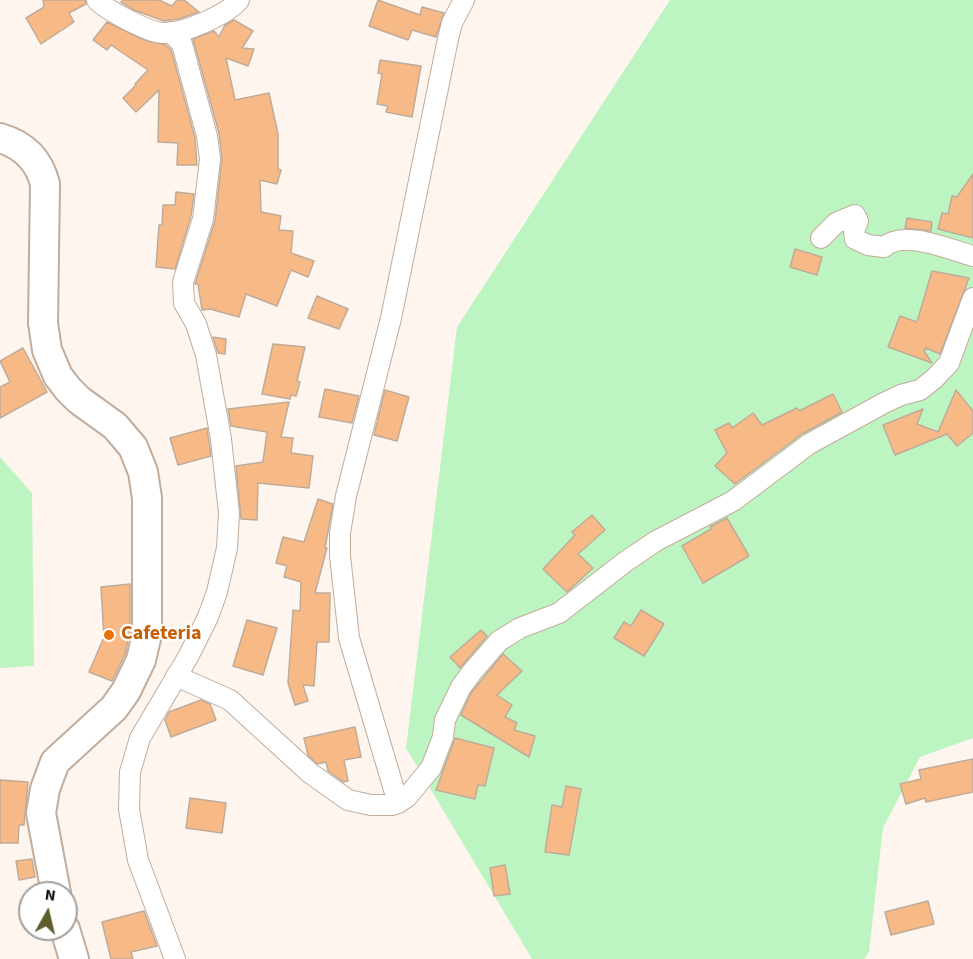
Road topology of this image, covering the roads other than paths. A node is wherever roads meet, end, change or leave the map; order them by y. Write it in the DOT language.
graph roads {
  1 [pos="97,0"];
  2 [pos="239,0"];
  3 [pos="464,0"];
  4 [pos="171,32"];
  5 [pos="0,138"];
  6 [pos="821,238"];
  7 [pos="973,256"];
  8 [pos="973,298"];
  9 [pos="176,676"];
  10 [pos="398,803"];
  11 [pos="54,881"];
  12 [pos="69,941"];
  13 [pos="74,959"];
  14 [pos="175,959"];
  1 -- 4 [label="street"];
  2 -- 4 [label="street"];
  3 -- 10 [label="street"];
  4 -- 9 [label="street"];
  5 -- 11 [label="main road"];
  6 -- 7 [label="street"];
  8 -- 10 [label="street"];
  9 -- 10 [label="street"];
  9 -- 14 [label="street"];
  12 -- 13 [label="main road"];
}
